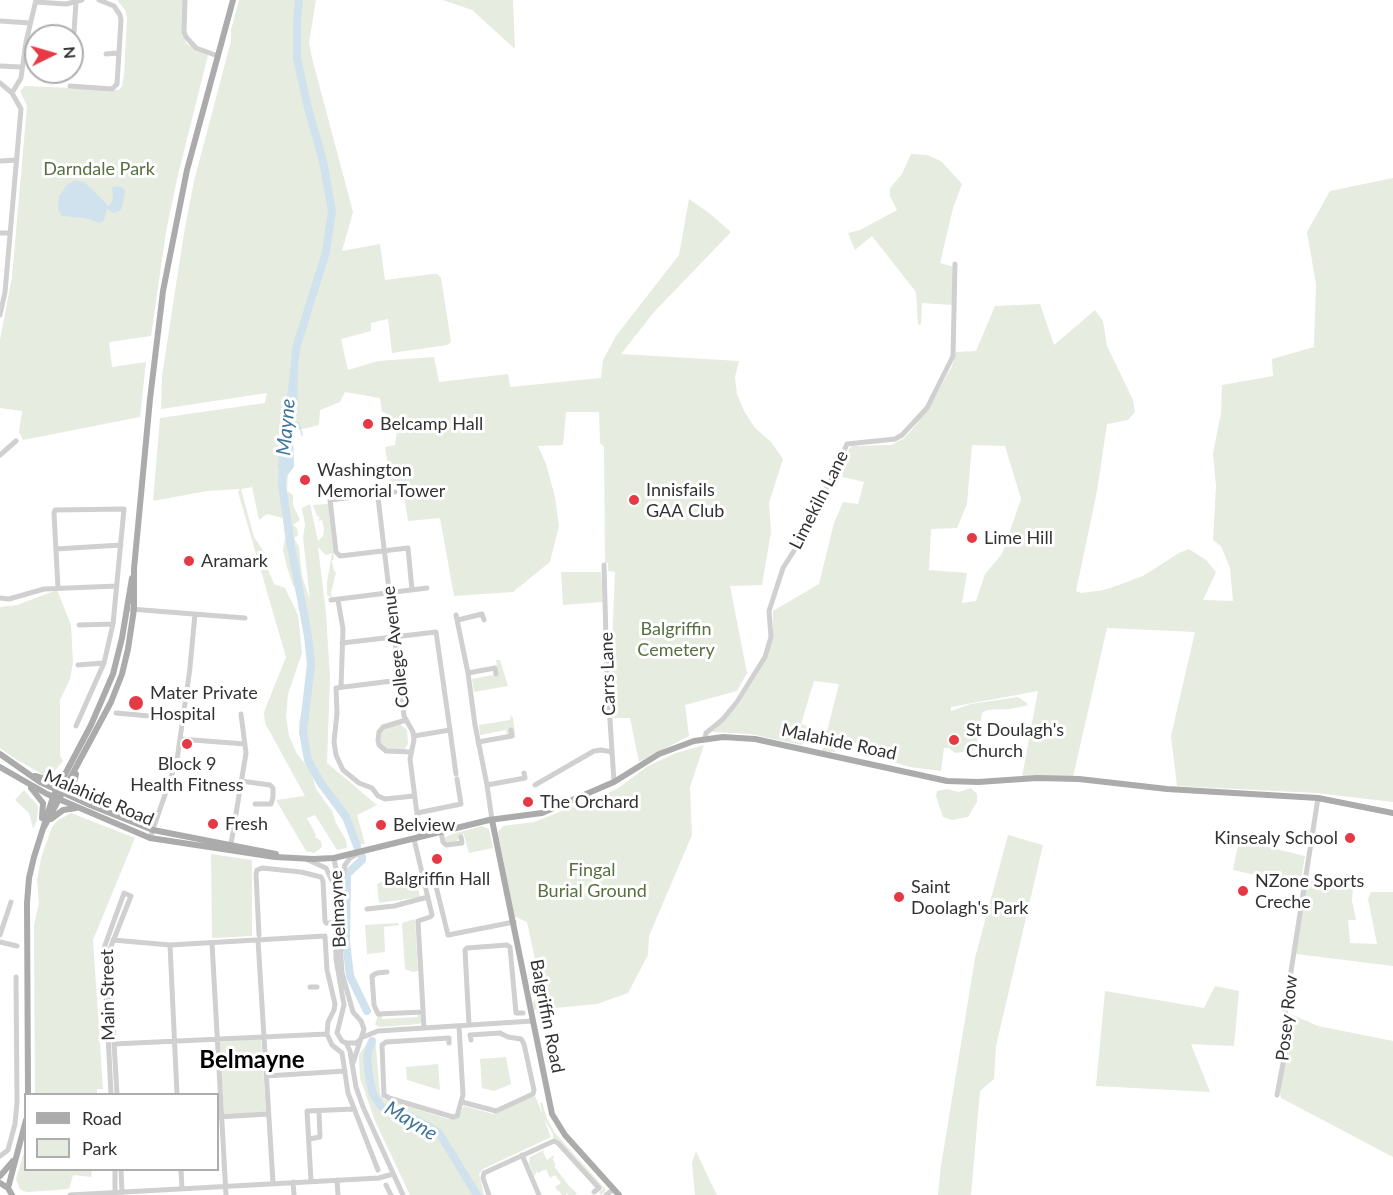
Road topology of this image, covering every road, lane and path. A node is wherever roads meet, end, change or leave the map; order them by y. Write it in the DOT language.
graph roads {
  1 [pos="99,0"];
  2 [pos="185,0"];
  3 [pos="233,0"];
  4 [pos="36,1"];
  5 [pos="79,1"];
  6 [pos="0,21"];
  7 [pos="30,23"];
  8 [pos="75,24"];
  9 [pos="24,52"];
  10 [pos="106,54"];
  11 [pos="118,54"];
  12 [pos="218,56"];
  13 [pos="0,66"];
  14 [pos="21,67"];
  15 [pos="0,83"];
  16 [pos="70,86"];
  17 [pos="12,93"];
  18 [pos="17,160"];
  19 [pos="0,161"];
  20 [pos="0,233"];
  21 [pos="10,233"];
  22 [pos="956,264"];
  23 [pos="0,315"];
  24 [pos="16,441"];
  25 [pos="0,455"];
  26 [pos="377,492"];
  27 [pos="395,492"];
  28 [pos="121,546"];
  29 [pos="56,549"];
  30 [pos="384,550"];
  31 [pos="604,565"];
  32 [pos="134,569"];
  33 [pos="117,586"];
  34 [pos="58,588"];
  35 [pos="427,588"];
  36 [pos="412,590"];
  37 [pos="388,594"];
  38 [pos="0,598"];
  39 [pos="125,609"];
  40 [pos="134,609"];
  41 [pos="195,614"];
  42 [pos="245,618"];
  43 [pos="484,620"];
  44 [pos="112,624"];
  45 [pos="78,625"];
  46 [pos="394,637"];
  47 [pos="342,643"];
  48 [pos="104,663"];
  49 [pos="78,665"];
  50 [pos="468,673"];
  51 [pos="496,674"];
  52 [pos="400,680"];
  53 [pos="341,687"];
  54 [pos="116,713"];
  55 [pos="241,714"];
  56 [pos="183,718"];
  57 [pos="406,720"];
  58 [pos="76,726"];
  59 [pos="450,730"];
  60 [pos="511,730"];
  61 [pos="414,736"];
  62 [pos="180,739"];
  63 [pos="705,739"];
  64 [pos="478,742"];
  65 [pos="245,744"];
  66 [pos="86,749"];
  67 [pos="410,752"];
  68 [pos="612,752"];
  69 [pos="0,754"];
  70 [pos="0,767"];
  71 [pos="18,768"];
  72 [pos="524,773"];
  73 [pos="64,775"];
  74 [pos="241,781"];
  75 [pos="615,782"];
  76 [pos="535,784"];
  77 [pos="29,785"];
  78 [pos="487,785"];
  79 [pos="58,795"];
  80 [pos="414,796"];
  81 [pos="1318,798"];
  82 [pos="79,800"];
  83 [pos="255,804"];
  84 [pos="80,808"];
  85 [pos="89,808"];
  86 [pos="417,813"];
  87 [pos="1393,813"];
  88 [pos="49,820"];
  89 [pos="492,820"];
  90 [pos="43,830"];
  91 [pos="153,830"];
  92 [pos="441,832"];
  93 [pos="461,837"];
  94 [pos="150,838"];
  95 [pos="417,838"];
  96 [pos="231,844"];
  97 [pos="363,851"];
  98 [pos="298,858"];
  99 [pos="334,858"];
  100 [pos="306,859"];
  101 [pos="434,878"];
  102 [pos="337,895"];
  103 [pos="428,897"];
  104 [pos="342,904"];
  105 [pos="12,907"];
  106 [pos="368,909"];
  107 [pos="514,922"];
  108 [pos="336,923"];
  109 [pos="0,935"];
  110 [pos="12,936"];
  111 [pos="258,937"];
  112 [pos="113,940"];
  113 [pos="0,942"];
  114 [pos="212,943"];
  115 [pos="170,945"];
  116 [pos="387,972"];
  117 [pos="16,977"];
  118 [pos="423,1012"];
  119 [pos="523,1013"];
  120 [pos="358,1018"];
  121 [pos="532,1021"];
  122 [pos="339,1024"];
  123 [pos="363,1024"];
  124 [pos="469,1025"];
  125 [pos="459,1026"];
  126 [pos="424,1028"];
  127 [pos="378,1031"];
  128 [pos="327,1034"];
  129 [pos="264,1037"];
  130 [pos="217,1039"];
  131 [pos="361,1039"];
  132 [pos="471,1040"];
  133 [pos="175,1041"];
  134 [pos="346,1043"];
  135 [pos="449,1043"];
  136 [pos="114,1044"];
  137 [pos="353,1063"];
  138 [pos="345,1071"];
  139 [pos="266,1076"];
  140 [pos="28,1093"];
  141 [pos="111,1093"];
  142 [pos="117,1093"];
  143 [pos="177,1093"];
  144 [pos="218,1093"];
  145 [pos="1276,1095"];
  146 [pos="462,1102"];
  147 [pos="354,1109"];
  148 [pos="319,1111"];
  149 [pos="268,1114"];
  150 [pos="219,1116"];
  151 [pos="24,1127"];
  152 [pos="309,1139"];
  153 [pos="522,1155"];
  154 [pos="0,1156"];
  155 [pos="15,1158"];
  156 [pos="378,1170"];
  157 [pos="115,1171"];
  158 [pos="120,1171"];
  159 [pos="181,1171"];
  160 [pos="393,1173"];
  161 [pos="0,1176"];
  162 [pos="337,1180"];
  163 [pos="311,1181"];
  164 [pos="293,1182"];
  165 [pos="0,1183"];
  166 [pos="273,1183"];
  167 [pos="386,1185"];
  168 [pos="225,1186"];
  169 [pos="8,1188"];
  170 [pos="182,1189"];
  171 [pos="614,1189"];
  172 [pos="594,1192"];
  173 [pos="118,1194"];
  174 [pos="13,1195"];
  175 [pos="70,1195"];
  176 [pos="226,1195"];
  177 [pos="294,1195"];
  178 [pos="338,1195"];
  179 [pos="391,1195"];
  180 [pos="403,1195"];
  181 [pos="489,1195"];
  182 [pos="539,1195"];
  183 [pos="606,1195"];
  184 [pos="619,1195"];
  1 -- 11 [label="street"];
  2 -- 12 [label="street"];
  3 -- 12 [label="main road"];
  4 -- 5 [label="street"];
  4 -- 7 [label="street"];
  5 -- 8 [label="street"];
  6 -- 7 [label="street"];
  9 -- 14 [label="street"];
  10 -- 11 [label="street"];
  11 -- 16 [label="street"];
  12 -- 32 [label="main road"];
  13 -- 14 [label="street"];
  14 -- 17 [label="street"];
  15 -- 17 [label="street"];
  17 -- 18 [label="street"];
  18 -- 19 [label="street"];
  18 -- 21 [label="street"];
  20 -- 21 [label="street"];
  21 -- 23 [label="street"];
  22 -- 63 [label="street, Limekiln Lane"];
  24 -- 25 [label="street"];
  26 -- 27 [label="street"];
  26 -- 30 [label="street, College Avenue"];
  26 -- 30 [label="street"];
  28 -- 29 [label="street"];
  28 -- 29 [label="street"];
  28 -- 33 [label="street"];
  29 -- 34 [label="street"];
  30 -- 36 [label="street"];
  30 -- 37 [label="street, College Avenue"];
  31 -- 68 [label="street, Carrs Lane"];
  32 -- 39 [label="main road"];
  32 -- 40 [label="main road"];
  33 -- 34 [label="street"];
  33 -- 44 [label="street"];
  34 -- 38 [label="street"];
  35 -- 36 [label="street"];
  36 -- 37 [label="street"];
  37 -- 46 [label="street, College Avenue"];
  37 -- 47 [label="street"];
  39 -- 40 [label="street"];
  39 -- 73 [label="main road"];
  40 -- 41 [label="street"];
  40 -- 66 [label="main road"];
  41 -- 42 [label="street"];
  41 -- 56 [label="street"];
  43 -- 50 [label="street"];
  44 -- 45 [label="street"];
  44 -- 48 [label="street"];
  46 -- 47 [label="street"];
  46 -- 52 [label="street, College Avenue"];
  46 -- 59 [label="street"];
  47 -- 53 [label="street"];
  48 -- 49 [label="street"];
  48 -- 58 [label="street"];
  50 -- 51 [label="street"];
  50 -- 64 [label="street"];
  52 -- 53 [label="street"];
  52 -- 57 [label="street, College Avenue"];
  53 -- 80 [label="street"];
  54 -- 56 [label="street"];
  55 -- 65 [label="street"];
  56 -- 62 [label="street"];
  57 -- 61 [label="street, College Avenue"];
  57 -- 67 [label="street"];
  59 -- 61 [label="street"];
  59 -- 86 [label="street"];
  60 -- 64 [label="street"];
  61 -- 67 [label="street"];
  62 -- 65 [label="street"];
  62 -- 91 [label="street"];
  63 -- 75 [label="main road, Malahide Road"];
  63 -- 81 [label="main road, Malahide Road"];
  64 -- 78 [label="street"];
  65 -- 74 [label="street"];
  66 -- 79 [label="main road"];
  66 -- 82 [label="main road, Malahide Road"];
  67 -- 80 [label="street"];
  68 -- 75 [label="street, Carrs Lane"];
  68 -- 76 [label="street"];
  69 -- 71 [label="main road, Malahide Road"];
  70 -- 77 [label="main road, Malahide Road"];
  71 -- 73 [label="main road"];
  71 -- 79 [label="main road, Malahide Road"];
  72 -- 78 [label="street"];
  73 -- 79 [label="main road"];
  74 -- 83 [label="street"];
  74 -- 96 [label="street"];
  75 -- 89 [label="main road, Malahide Road"];
  77 -- 79 [label="main road, Malahide Road"];
  77 -- 90 [label="main road"];
  78 -- 89 [label="street"];
  79 -- 82 [label="main road, Malahide Road"];
  79 -- 84 [label="main road, Malahide Road"];
  79 -- 88 [label="main road"];
  79 -- 90 [label="main road"];
  80 -- 86 [label="street"];
  81 -- 87 [label="main road, Malahide Road"];
  81 -- 145 [label="street, Posey Row"];
  82 -- 85 [label="main road, Malahide Road"];
  84 -- 85 [label="main road, Malahide Road"];
  84 -- 88 [label="main road"];
  85 -- 91 [label="main road, Malahide Road"];
  85 -- 94 [label="main road, Malahide Road"];
  86 -- 95 [label="street"];
  88 -- 90 [label="main road"];
  89 -- 92 [label="main road, Malahide Road"];
  89 -- 107 [label="main road, Balgriffin Road"];
  90 -- 140 [label="main road"];
  91 -- 94 [label="street"];
  91 -- 96 [label="main road, Malahide Road"];
  92 -- 93 [label="street"];
  92 -- 95 [label="main road, Malahide Road"];
  94 -- 98 [label="main road, Malahide Road"];
  95 -- 97 [label="main road, Malahide Road"];
  95 -- 103 [label="street"];
  96 -- 98 [label="main road, Malahide Road"];
  97 -- 99 [label="main road, Malahide Road"];
  97 -- 104 [label="street"];
  98 -- 100 [label="main road, Malahide Road"];
  99 -- 100 [label="main road, Malahide Road"];
  99 -- 102 [label="street, Belmayne"];
  99 -- 104 [label="street, Belmayne"];
  100 -- 102 [label="street"];
  101 -- 107 [label="street"];
  102 -- 108 [label="street, Belmayne"];
  103 -- 106 [label="street"];
  103 -- 118 [label="street"];
  104 -- 120 [label="street, Belmayne"];
  105 -- 109 [label="street"];
  107 -- 121 [label="main road, Balgriffin Road"];
  108 -- 111 [label="street"];
  108 -- 122 [label="street, Belmayne"];
  110 -- 113 [label="street"];
  111 -- 114 [label="street"];
  111 -- 128 [label="street"];
  111 -- 129 [label="street"];
  112 -- 115 [label="street"];
  112 -- 136 [label="street, Main Street"];
  112 -- 141 [label="street, Main Street"];
  114 -- 115 [label="street"];
  114 -- 130 [label="street"];
  115 -- 133 [label="street"];
  116 -- 118 [label="street"];
  117 -- 154 [label="street"];
  118 -- 126 [label="street"];
  119 -- 124 [label="street"];
  120 -- 122 [label="street"];
  120 -- 123 [label="street, Belmayne"];
  121 -- 124 [label="street"];
  121 -- 171 [label="main road, Balgriffin Road"];
  122 -- 134 [label="street, Belmayne"];
  123 -- 127 [label="street"];
  123 -- 131 [label="street, Belmayne"];
  124 -- 125 [label="street"];
  125 -- 126 [label="street"];
  125 -- 146 [label="street"];
  126 -- 127 [label="street"];
  127 -- 131 [label="street"];
  128 -- 129 [label="street"];
  128 -- 138 [label="street"];
  129 -- 130 [label="street"];
  129 -- 139 [label="street"];
  130 -- 133 [label="street"];
  130 -- 144 [label="street"];
  131 -- 134 [label="street"];
  131 -- 137 [label="street, Belmayne"];
  132 -- 146 [label="street"];
  133 -- 136 [label="street"];
  133 -- 143 [label="street"];
  134 -- 137 [label="street, Belmayne"];
  135 -- 146 [label="street"];
  136 -- 142 [label="street, Main Street"];
  137 -- 160 [label="street, Belmayne"];
  138 -- 139 [label="street"];
  138 -- 147 [label="street"];
  139 -- 149 [label="street"];
  147 -- 148 [label="street"];
  147 -- 156 [label="street"];
  148 -- 152 [label="street"];
  148 -- 152 [label="street"];
  149 -- 150 [label="street"];
  149 -- 166 [label="street"];
  150 -- 168 [label="street"];
  151 -- 155 [label="main road"];
  152 -- 163 [label="street"];
  153 -- 172 [label="street"];
  153 -- 181 [label="street"];
  153 -- 182 [label="street"];
  155 -- 161 [label="main road"];
  155 -- 169 [label="main road"];
  157 -- 173 [label="street"];
  158 -- 173 [label="street"];
  159 -- 170 [label="street"];
  160 -- 162 [label="street"];
  160 -- 180 [label="street, Belmayne"];
  162 -- 163 [label="street"];
  162 -- 178 [label="street"];
  163 -- 164 [label="street"];
  164 -- 166 [label="street"];
  164 -- 177 [label="street"];
  165 -- 169 [label="main road"];
  166 -- 168 [label="street"];
  167 -- 179 [label="street"];
  168 -- 170 [label="street"];
  168 -- 176 [label="street"];
  169 -- 174 [label="main road"];
  170 -- 173 [label="street"];
  171 -- 183 [label="street"];
  171 -- 184 [label="main road, Balgriffin Road"];
  173 -- 175 [label="street"];
}
